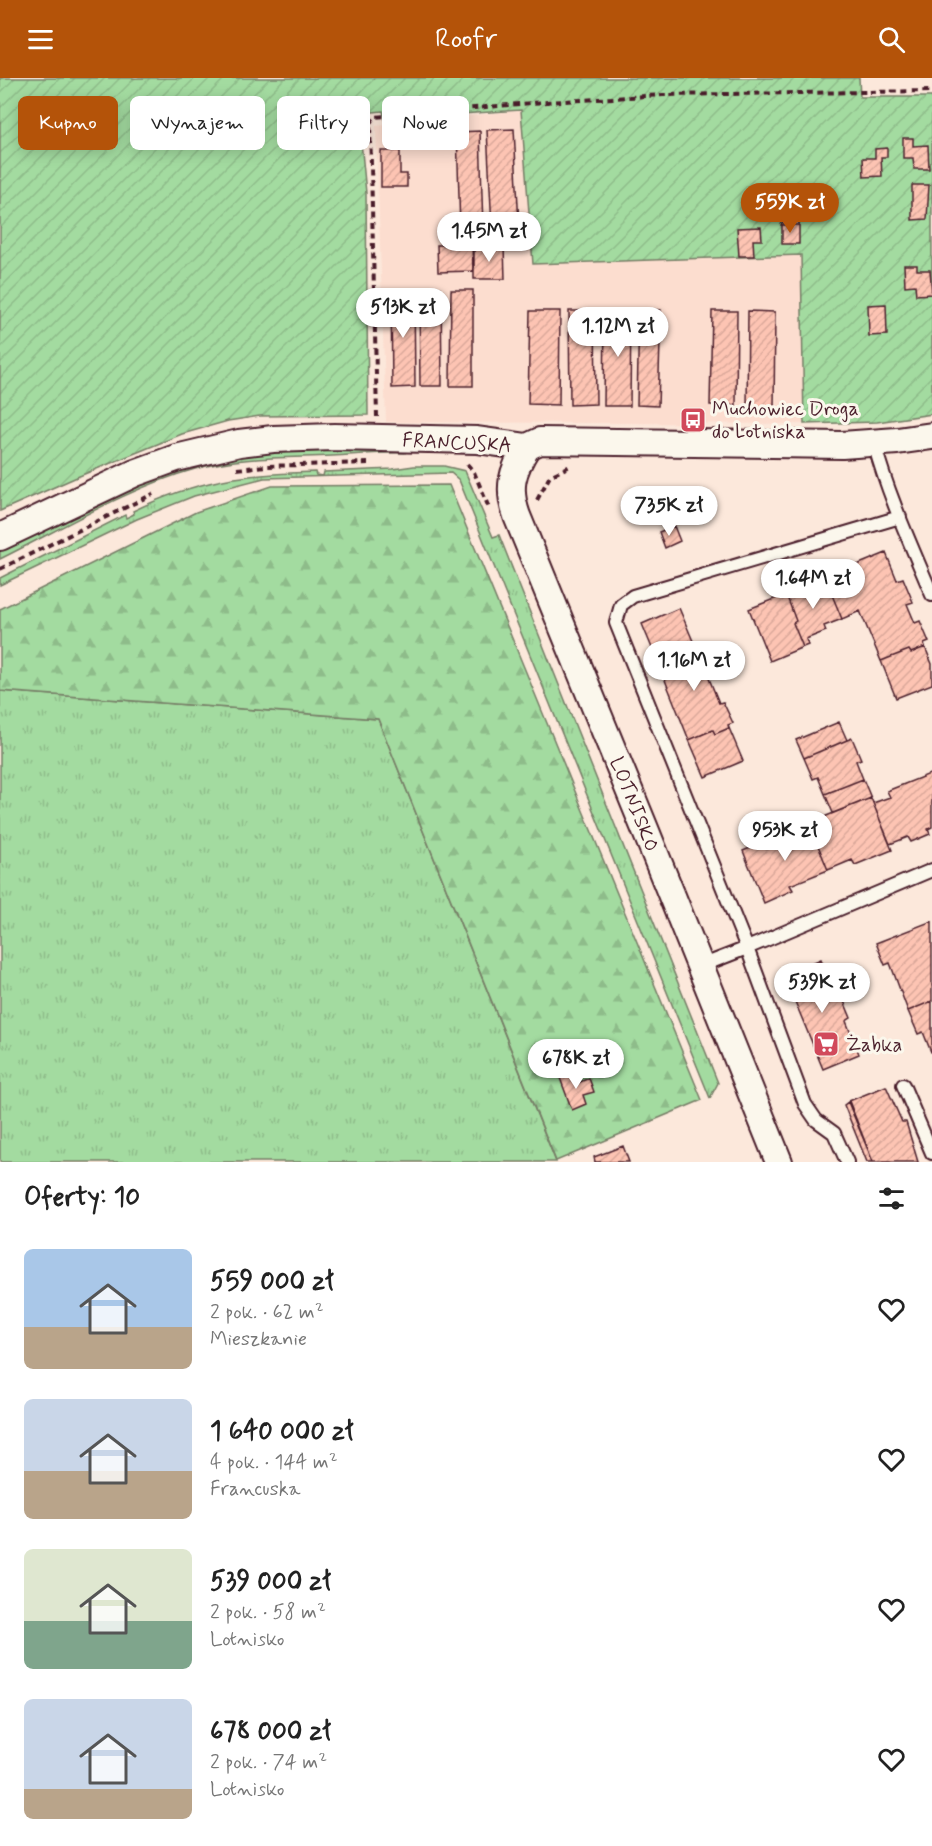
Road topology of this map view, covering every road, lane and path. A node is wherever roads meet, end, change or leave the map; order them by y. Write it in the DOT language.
graph roads {
  1 [pos="932,91"];
  2 [pos="932,436"];
  3 [pos="377,438"];
  4 [pos="874,443"];
  5 [pos="527,447"];
  6 [pos="461,462"];
  7 [pos="370,463"];
  8 [pos="232,470"];
  9 [pos="159,491"];
  10 [pos="493,515"];
  11 [pos="900,518"];
  12 [pos="0,537"];
  13 [pos="0,569"];
  14 [pos="932,595"];
  15 [pos="932,870"];
  16 [pos="747,948"];
  17 [pos="701,966"];
  18 [pos="903,1085"];
  19 [pos="932,1153"];
  20 [pos="779,1162"];
  21 [pos="848,1162"];
  1 -- 3 [label="path"];
  2 -- 4 [label="street, FRANCUSKA"];
  3 -- 5 [label="street, FRANCUSKA"];
  3 -- 12 [label="street, FRANCUSKA"];
  4 -- 5 [label="street, FRANCUSKA"];
  4 -- 11 [label="lane"];
  5 -- 17 [label="street, LOTNISKO"];
  6 -- 10 [label="path"];
  7 -- 8 [label="path"];
  9 -- 13 [label="path"];
  11 -- 14 [label="lane"];
  11 -- 16 [label="lane"];
  15 -- 16 [label="lane"];
  16 -- 17 [label="lane"];
  16 -- 21 [label="lane"];
  17 -- 20 [label="street, LOTNISKO"];
  18 -- 19 [label="lane"];
}
